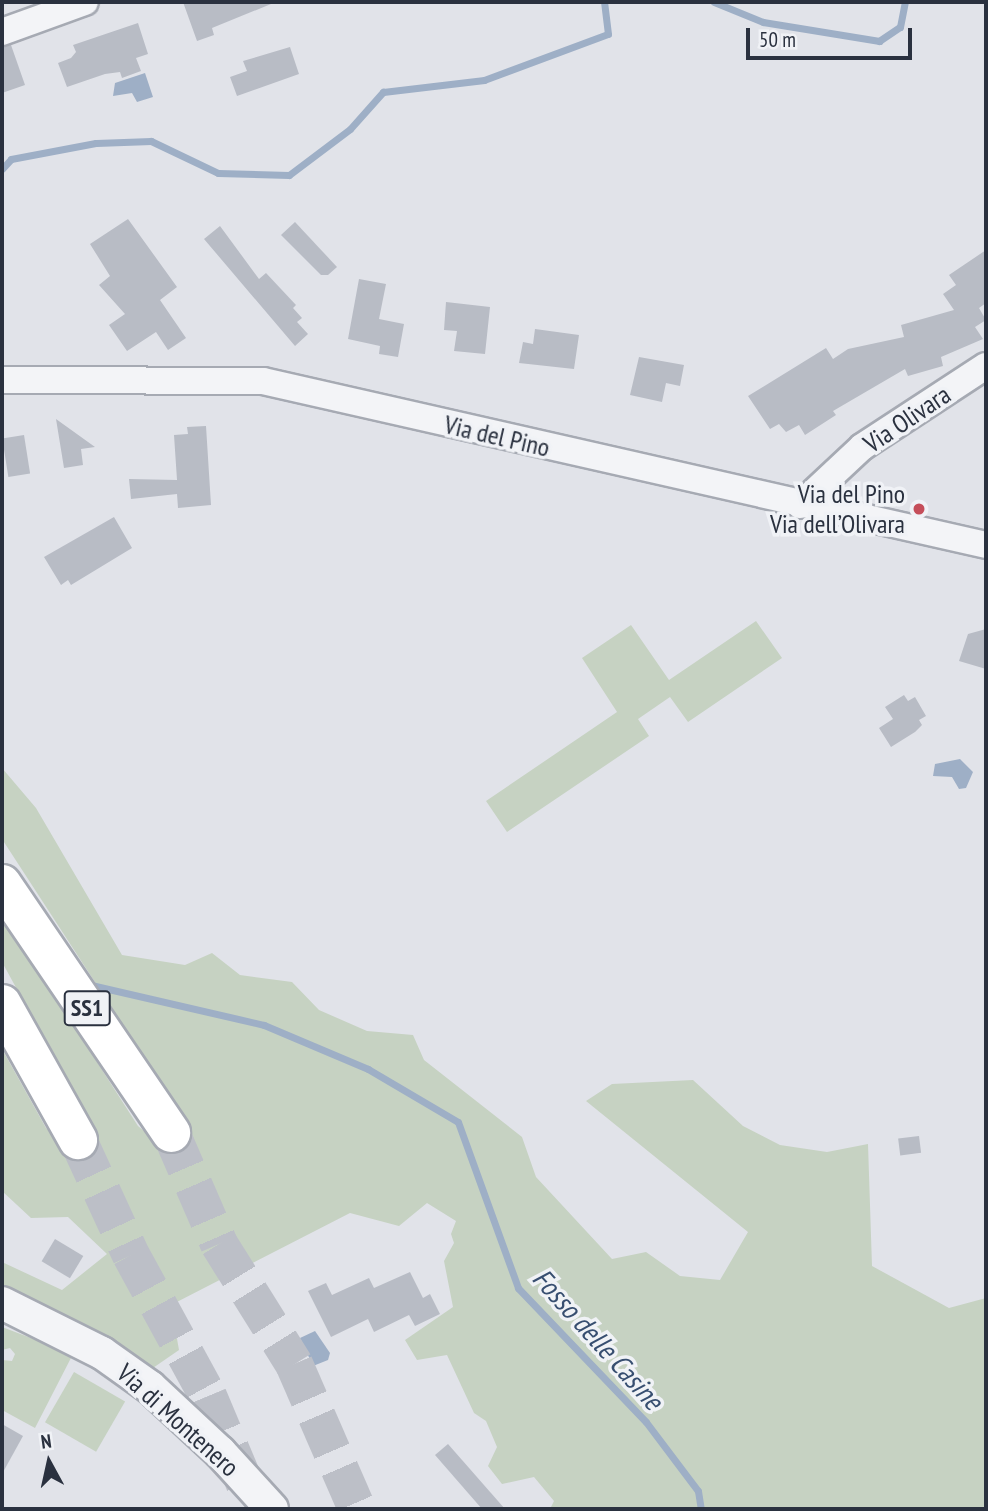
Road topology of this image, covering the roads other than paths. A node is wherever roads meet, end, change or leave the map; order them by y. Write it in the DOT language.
graph roads {
  1 [pos="85,2"];
  2 [pos="2,32"];
  3 [pos="986,366"];
  4 [pos="2,380"];
  5 [pos="800,505"];
  6 [pos="986,545"];
  7 [pos="2,884"];
  8 [pos="2,1004"];
  9 [pos="171,1133"];
  10 [pos="78,1140"];
  11 [pos="2,1303"];
  12 [pos="272,1509"];
  1 -- 2 [label="street"];
  3 -- 5 [label="street, Via Olivara"];
  4 -- 5 [label="street, Via del Pino"];
  5 -- 6 [label="street, Via del Pino"];
  7 -- 9 [label="highway, SS1"];
  8 -- 10 [label="highway"];
  11 -- 12 [label="street, Via di Montenero"];
}
